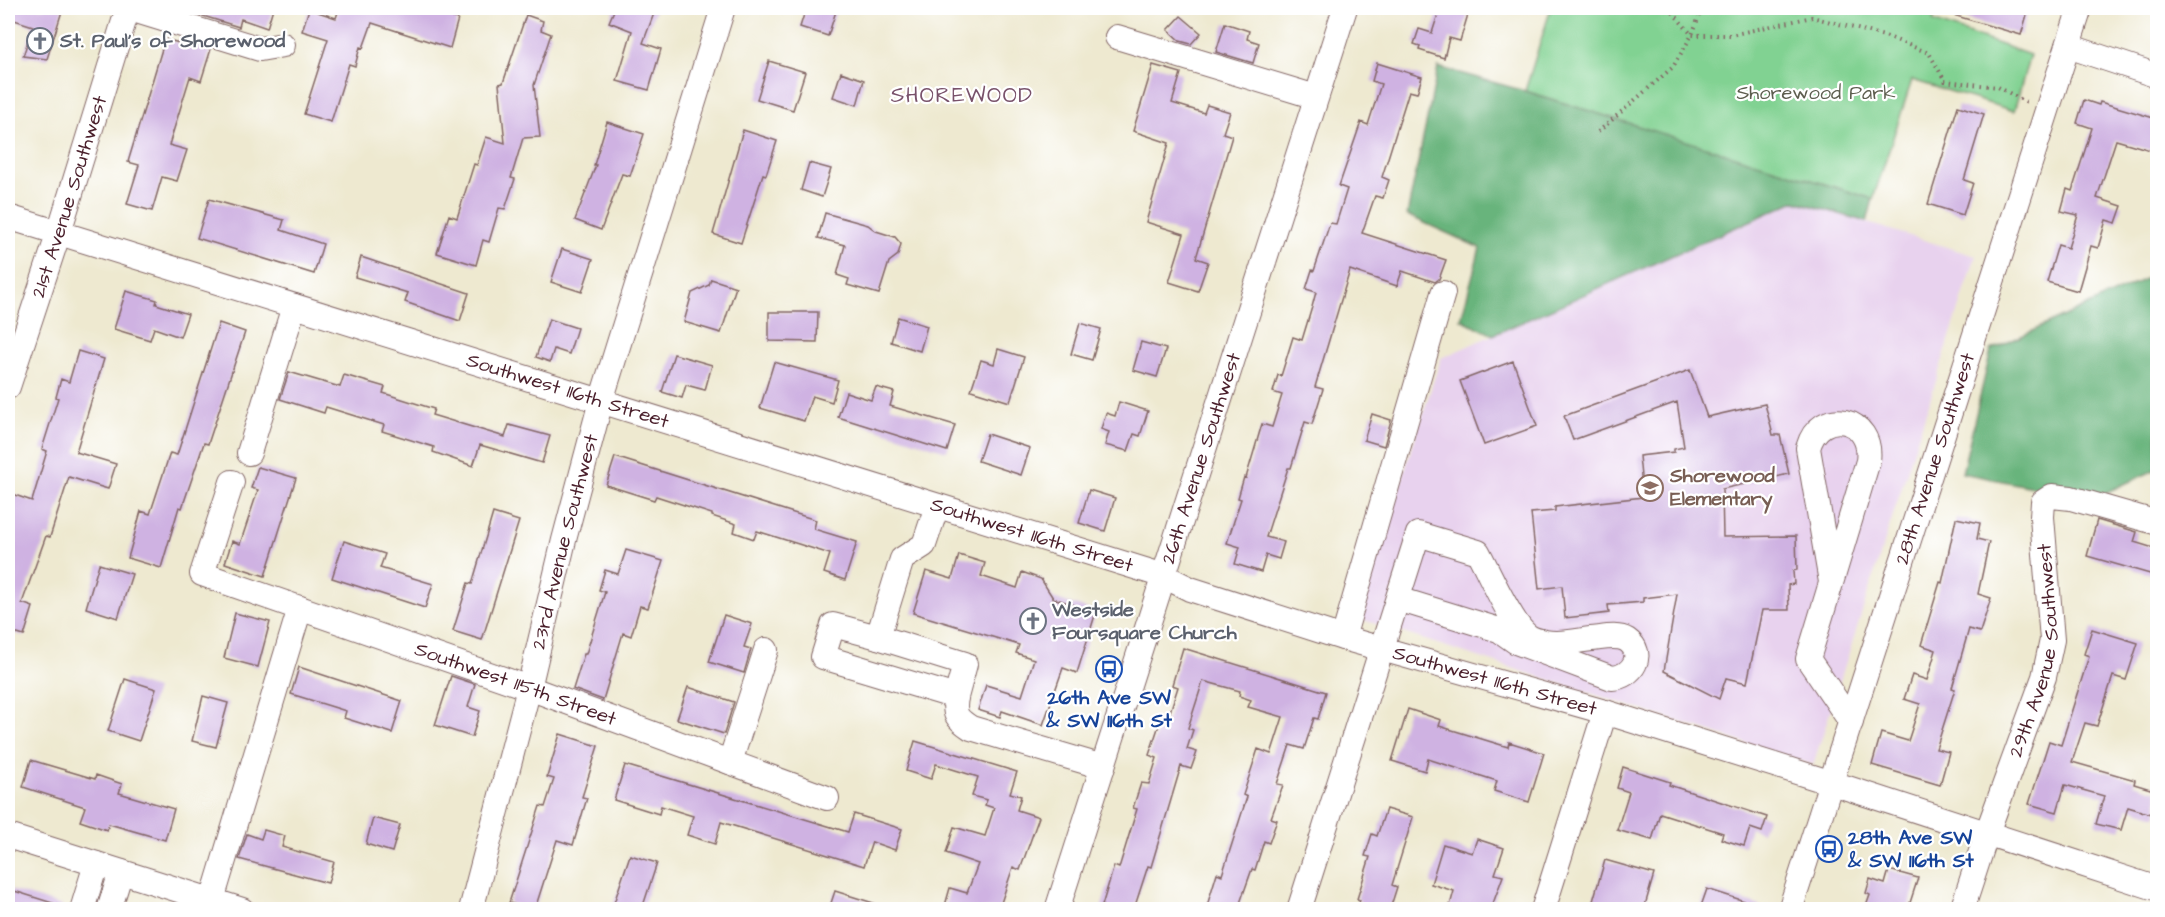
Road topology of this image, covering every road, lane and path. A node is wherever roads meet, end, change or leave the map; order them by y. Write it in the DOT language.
graph roads {
  1 [pos="128,8"];
  2 [pos="723,8"];
  3 [pos="1345,8"];
  4 [pos="1669,8"];
  5 [pos="1702,8"];
  6 [pos="2080,8"];
  7 [pos="1692,35"];
  8 [pos="1117,37"];
  9 [pos="283,45"];
  10 [pos="2068,46"];
  11 [pos="2157,75"];
  12 [pos="1316,97"];
  13 [pos="2046,113"];
  14 [pos="1598,132"];
  15 [pos="8,216"];
  16 [pos="59,232"];
  17 [pos="1443,293"];
  18 [pos="294,306"];
  19 [pos="8,387"];
  20 [pos="601,401"];
  21 [pos="249,453"];
  22 [pos="232,482"];
  23 [pos="937,506"];
  24 [pos="2157,523"];
  25 [pos="1164,576"];
  26 [pos="1831,582"];
  27 [pos="1398,599"];
  28 [pos="300,608"];
  29 [pos="1506,624"];
  30 [pos="878,637"];
  31 [pos="1343,638"];
  32 [pos="766,650"];
  33 [pos="1383,650"];
  34 [pos="530,688"];
  35 [pos="956,697"];
  36 [pos="1605,712"];
  37 [pos="1851,722"];
  38 [pos="730,762"];
  39 [pos="1103,767"];
  40 [pos="1832,783"];
  41 [pos="828,798"];
  42 [pos="1987,833"];
  43 [pos="8,836"];
  44 [pos="96,864"];
  45 [pos="121,872"];
  46 [pos="2157,889"];
  47 [pos="225,906"];
  48 [pos="82,909"];
  49 [pos="109,909"];
  50 [pos="471,909"];
  51 [pos="1057,909"];
  52 [pos="1299,909"];
  53 [pos="1543,909"];
  54 [pos="1790,909"];
  55 [pos="1962,909"];
  1 -- 9 [label="street"];
  1 -- 16 [label="street, 21st Avenue Southwest"];
  2 -- 20 [label="street, 23rd Avenue Southwest"];
  3 -- 12 [label="street, 26th Avenue Southwest"];
  4 -- 7 [label="path"];
  5 -- 7 [label="path"];
  6 -- 10 [label="street, 28th Avenue Southwest"];
  7 -- 13 [label="path"];
  7 -- 14 [label="path"];
  8 -- 12 [label="street"];
  10 -- 11 [label="street"];
  10 -- 13 [label="street, 28th Avenue Southwest"];
  12 -- 25 [label="street, 26th Avenue Southwest"];
  13 -- 37 [label="street, 28th Avenue Southwest"];
  15 -- 16 [label="street, Southwest 116th Street"];
  16 -- 18 [label="street, Southwest 116th Street"];
  16 -- 19 [label="street, 21st Avenue Southwest"];
  17 -- 31 [label="street"];
  18 -- 20 [label="street, Southwest 116th Street"];
  18 -- 21 [label="street"];
  20 -- 23 [label="street, Southwest 116th Street"];
  20 -- 34 [label="street, 23rd Avenue Southwest"];
  22 -- 28 [label="street, Southwest 115th Street"];
  23 -- 25 [label="street, Southwest 116th Street"];
  23 -- 30 [label="street"];
  24 -- 42 [label="street, 29th Avenue Southwest"];
  25 -- 31 [label="street, Southwest 116th Street"];
  25 -- 39 [label="street, 26th Avenue Southwest"];
  26 -- 26 [label="street"];
  26 -- 37 [label="street"];
  27 -- 29 [label="street"];
  27 -- 29 [label="street"];
  27 -- 33 [label="street"];
  28 -- 34 [label="street, Southwest 115th Street"];
  28 -- 47 [label="street"];
  29 -- 29 [label="street"];
  30 -- 35 [label="street"];
  30 -- 35 [label="street"];
  31 -- 33 [label="street, Southwest 116th Street"];
  32 -- 38 [label="street"];
  33 -- 36 [label="street, Southwest 116th Street"];
  33 -- 52 [label="street"];
  34 -- 38 [label="street, Southwest 115th Street"];
  34 -- 50 [label="street, 23rd Avenue Southwest"];
  35 -- 39 [label="street"];
  36 -- 40 [label="street, Southwest 116th Street"];
  36 -- 53 [label="street"];
  37 -- 40 [label="street, 28th Avenue Southwest"];
  38 -- 41 [label="street, Southwest 115th Street"];
  39 -- 51 [label="street, 26th Avenue Southwest"];
  40 -- 42 [label="street, Southwest 116th Street"];
  40 -- 54 [label="street, 28th Avenue Southwest"];
  42 -- 46 [label="street, Southwest 116th Street"];
  42 -- 55 [label="street, 29th Avenue Southwest"];
  43 -- 44 [label="street"];
  44 -- 45 [label="street"];
  44 -- 48 [label="street"];
  45 -- 47 [label="street"];
  45 -- 49 [label="street"];
}
